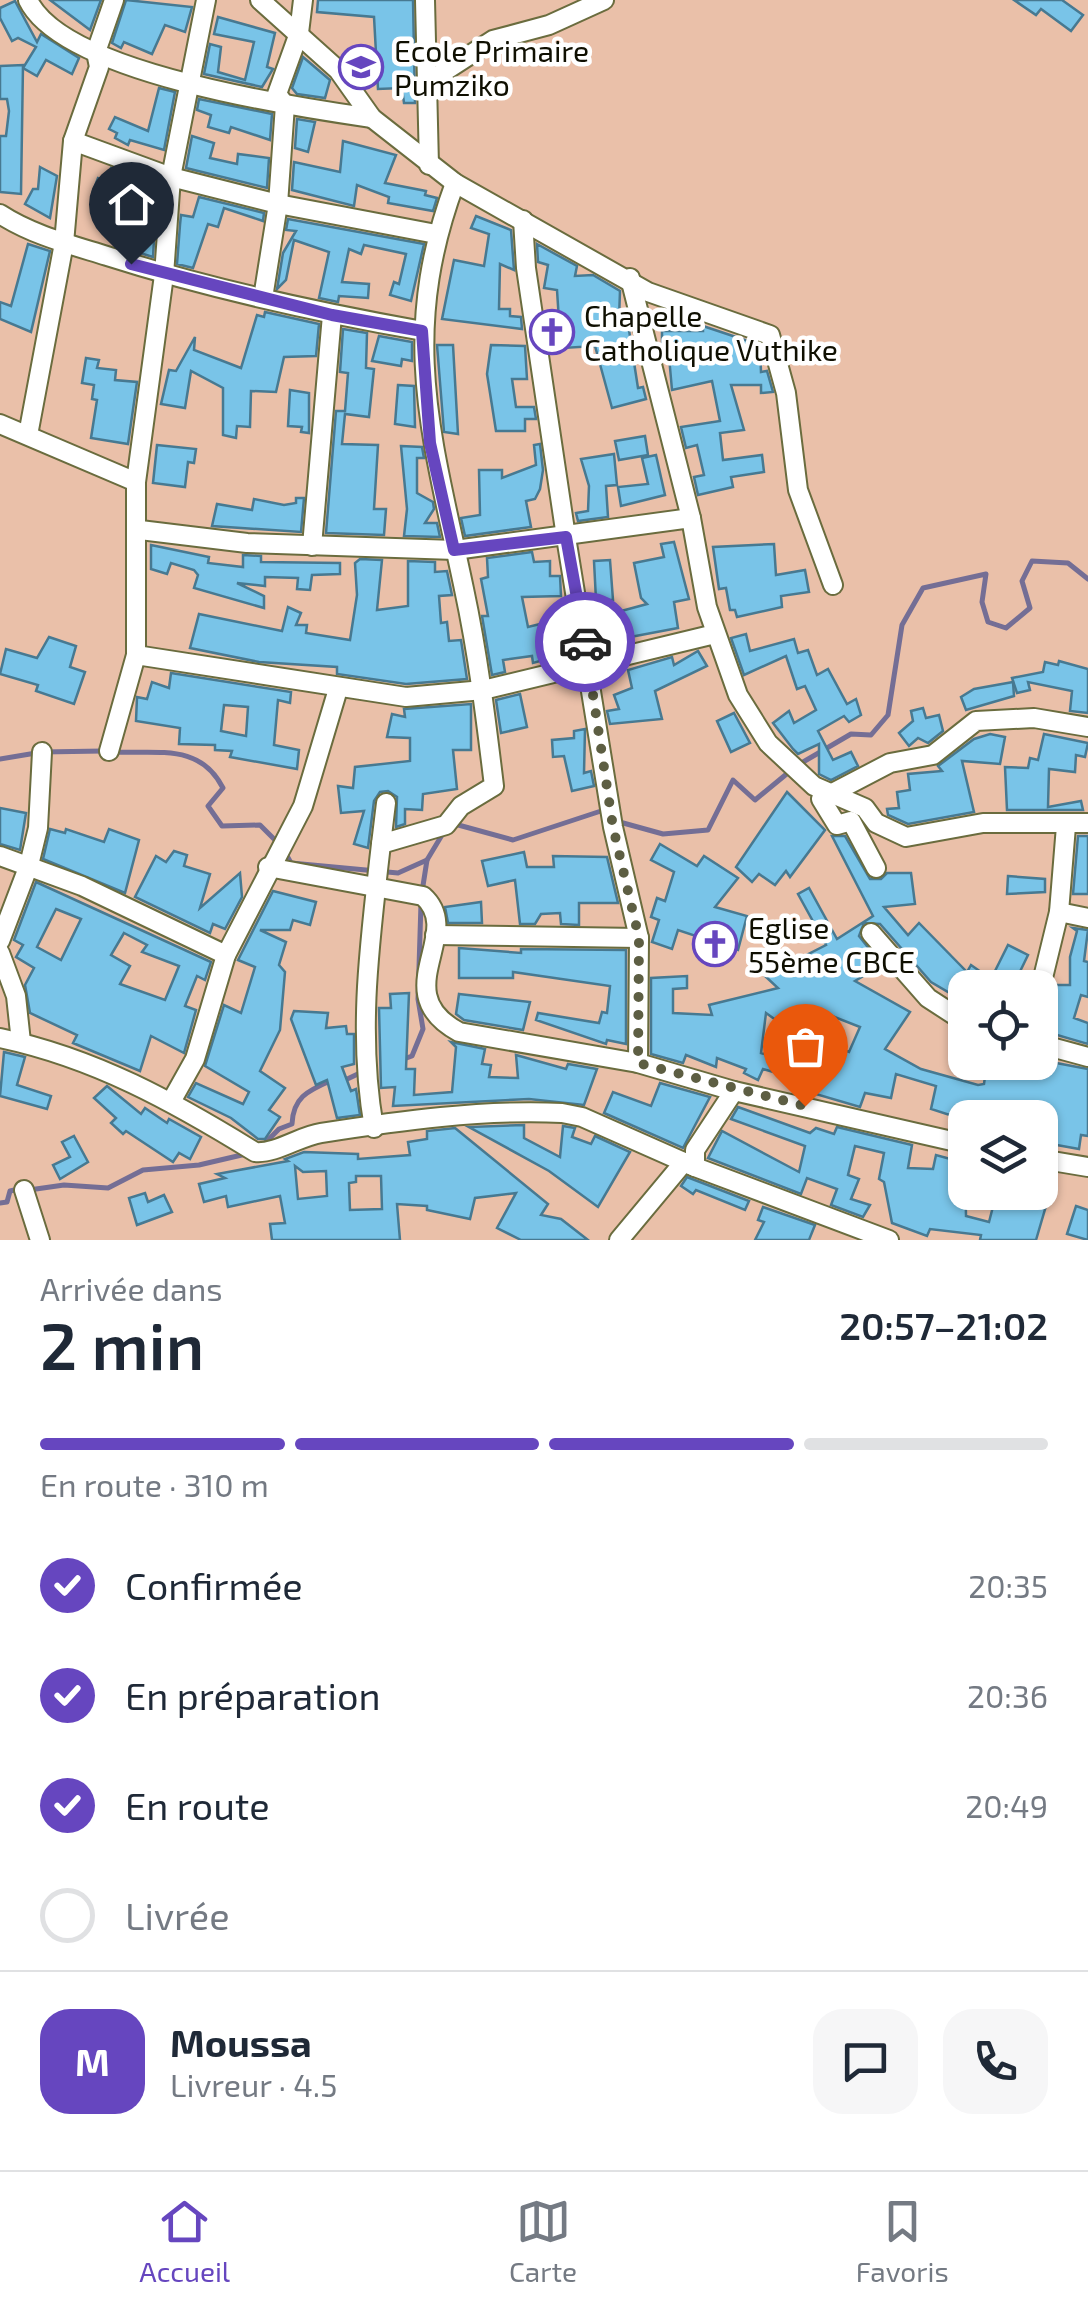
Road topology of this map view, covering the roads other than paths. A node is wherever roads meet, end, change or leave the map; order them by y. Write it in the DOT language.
graph roads {
  1 [pos="28,0"];
  2 [pos="114,0"];
  3 [pos="206,0"];
  4 [pos="260,0"];
  5 [pos="302,0"];
  6 [pos="425,0"];
  7 [pos="604,0"];
  8 [pos="299,32"];
  9 [pos="96,52"];
  10 [pos="428,82"];
  11 [pos="189,83"];
  12 [pos="285,105"];
  13 [pos="372,118"];
  14 [pos="73,141"];
  15 [pos="429,166"];
  16 [pos="172,177"];
  17 [pos="455,183"];
  18 [pos="278,204"];
  19 [pos="0,214"];
  20 [pos="524,220"];
  21 [pos="436,234"];
  22 [pos="64,242"];
  23 [pos="164,274"];
  24 [pos="630,278"];
  25 [pos="263,298"];
  26 [pos="332,315"];
  27 [pos="422,331"];
  28 [pos="0,424"];
  29 [pos="28,434"];
  30 [pos="136,482"];
  31 [pos="691,518"];
  32 [pos="140,530"];
  33 [pos="566,537"];
  34 [pos="312,546"];
  35 [pos="454,550"];
  36 [pos="832,585"];
  37 [pos="715,634"];
  38 [pos="136,655"];
  39 [pos="588,663"];
  40 [pos="338,689"];
  41 [pos="483,690"];
  42 [pos="1088,728"];
  43 [pos="42,752"];
  44 [pos="109,752"];
  45 [pos="826,793"];
  46 [pos="386,803"];
  47 [pos="1088,824"];
  48 [pos="1066,826"];
  49 [pos="381,844"];
  50 [pos="0,856"];
  51 [pos="29,866"];
  52 [pos="268,868"];
  53 [pos="876,868"];
  54 [pos="378,888"];
  55 [pos="1059,912"];
  56 [pos="1088,918"];
  57 [pos="871,933"];
  58 [pos="435,935"];
  59 [pos="639,938"];
  60 [pos="0,941"];
  61 [pos="0,953"];
  62 [pos="226,955"];
  63 [pos="1045,970"];
  64 [pos="948,1011"];
  65 [pos="0,1038"];
  66 [pos="21,1042"];
  67 [pos="1058,1049"];
  68 [pos="1088,1057"];
  69 [pos="638,1063"];
  70 [pos="734,1092"];
  71 [pos="172,1100"];
  72 [pos="374,1128"];
  73 [pos="948,1140"];
  74 [pos="1058,1162"];
  75 [pos="1088,1166"];
  76 [pos="695,1167"];
  77 [pos="24,1190"];
  78 [pos="40,1240"];
  79 [pos="618,1240"];
  80 [pos="889,1240"];
  1 -- 9 [label="street"];
  2 -- 9 [label="street"];
  3 -- 11 [label="street"];
  4 -- 8 [label="street"];
  5 -- 8 [label="street"];
  6 -- 10 [label="street"];
  7 -- 10 [label="street"];
  8 -- 12 [label="street"];
  8 -- 13 [label="street"];
  9 -- 11 [label="street"];
  9 -- 14 [label="street"];
  10 -- 15 [label="street"];
  11 -- 12 [label="street"];
  11 -- 16 [label="street"];
  12 -- 13 [label="street"];
  12 -- 18 [label="street"];
  13 -- 15 [label="street"];
  14 -- 16 [label="street"];
  14 -- 22 [label="street"];
  15 -- 17 [label="street"];
  16 -- 18 [label="street"];
  16 -- 23 [label="street"];
  17 -- 20 [label="street"];
  17 -- 21 [label="street"];
  18 -- 21 [label="street"];
  18 -- 25 [label="street"];
  19 -- 22 [label="street"];
  20 -- 24 [label="street"];
  20 -- 33 [label="street"];
  21 -- 27 [label="street"];
  22 -- 23 [label="street"];
  22 -- 29 [label="street"];
  23 -- 25 [label="street"];
  23 -- 30 [label="street"];
  24 -- 31 [label="street"];
  24 -- 36 [label="street"];
  25 -- 26 [label="street"];
  26 -- 27 [label="street"];
  26 -- 34 [label="street"];
  27 -- 35 [label="street"];
  28 -- 29 [label="street"];
  29 -- 30 [label="street"];
  30 -- 32 [label="street"];
  31 -- 33 [label="street"];
  31 -- 37 [label="street"];
  32 -- 34 [label="street"];
  32 -- 38 [label="street"];
  33 -- 35 [label="street"];
  33 -- 39 [label="street"];
  34 -- 35 [label="street"];
  35 -- 41 [label="street"];
  37 -- 39 [label="street"];
  37 -- 45 [label="street"];
  38 -- 40 [label="street"];
  38 -- 44 [label="street"];
  39 -- 41 [label="street"];
  39 -- 59 [label="street"];
  40 -- 41 [label="street"];
  40 -- 52 [label="street"];
  41 -- 49 [label="street"];
  42 -- 45 [label="street"];
  43 -- 51 [label="street"];
  45 -- 48 [label="street"];
  45 -- 53 [label="street"];
  46 -- 49 [label="street"];
  47 -- 48 [label="street"];
  48 -- 55 [label="street"];
  49 -- 54 [label="street"];
  50 -- 51 [label="street"];
  51 -- 60 [label="street"];
  51 -- 62 [label="street"];
  52 -- 54 [label="street"];
  52 -- 62 [label="street"];
  54 -- 58 [label="street"];
  54 -- 72 [label="street"];
  55 -- 56 [label="street"];
  55 -- 63 [label="street"];
  57 -- 64 [label="street"];
  58 -- 59 [label="street"];
  58 -- 69 [label="street"];
  59 -- 69 [label="street"];
  61 -- 66 [label="street"];
  62 -- 71 [label="street"];
  65 -- 66 [label="street"];
  66 -- 71 [label="street"];
  67 -- 68 [label="street"];
  69 -- 70 [label="street"];
  70 -- 73 [label="street"];
  70 -- 76 [label="street"];
  71 -- 72 [label="street"];
  72 -- 76 [label="street"];
  74 -- 75 [label="street"];
  76 -- 79 [label="street"];
  76 -- 80 [label="street"];
  77 -- 78 [label="street"];
}
